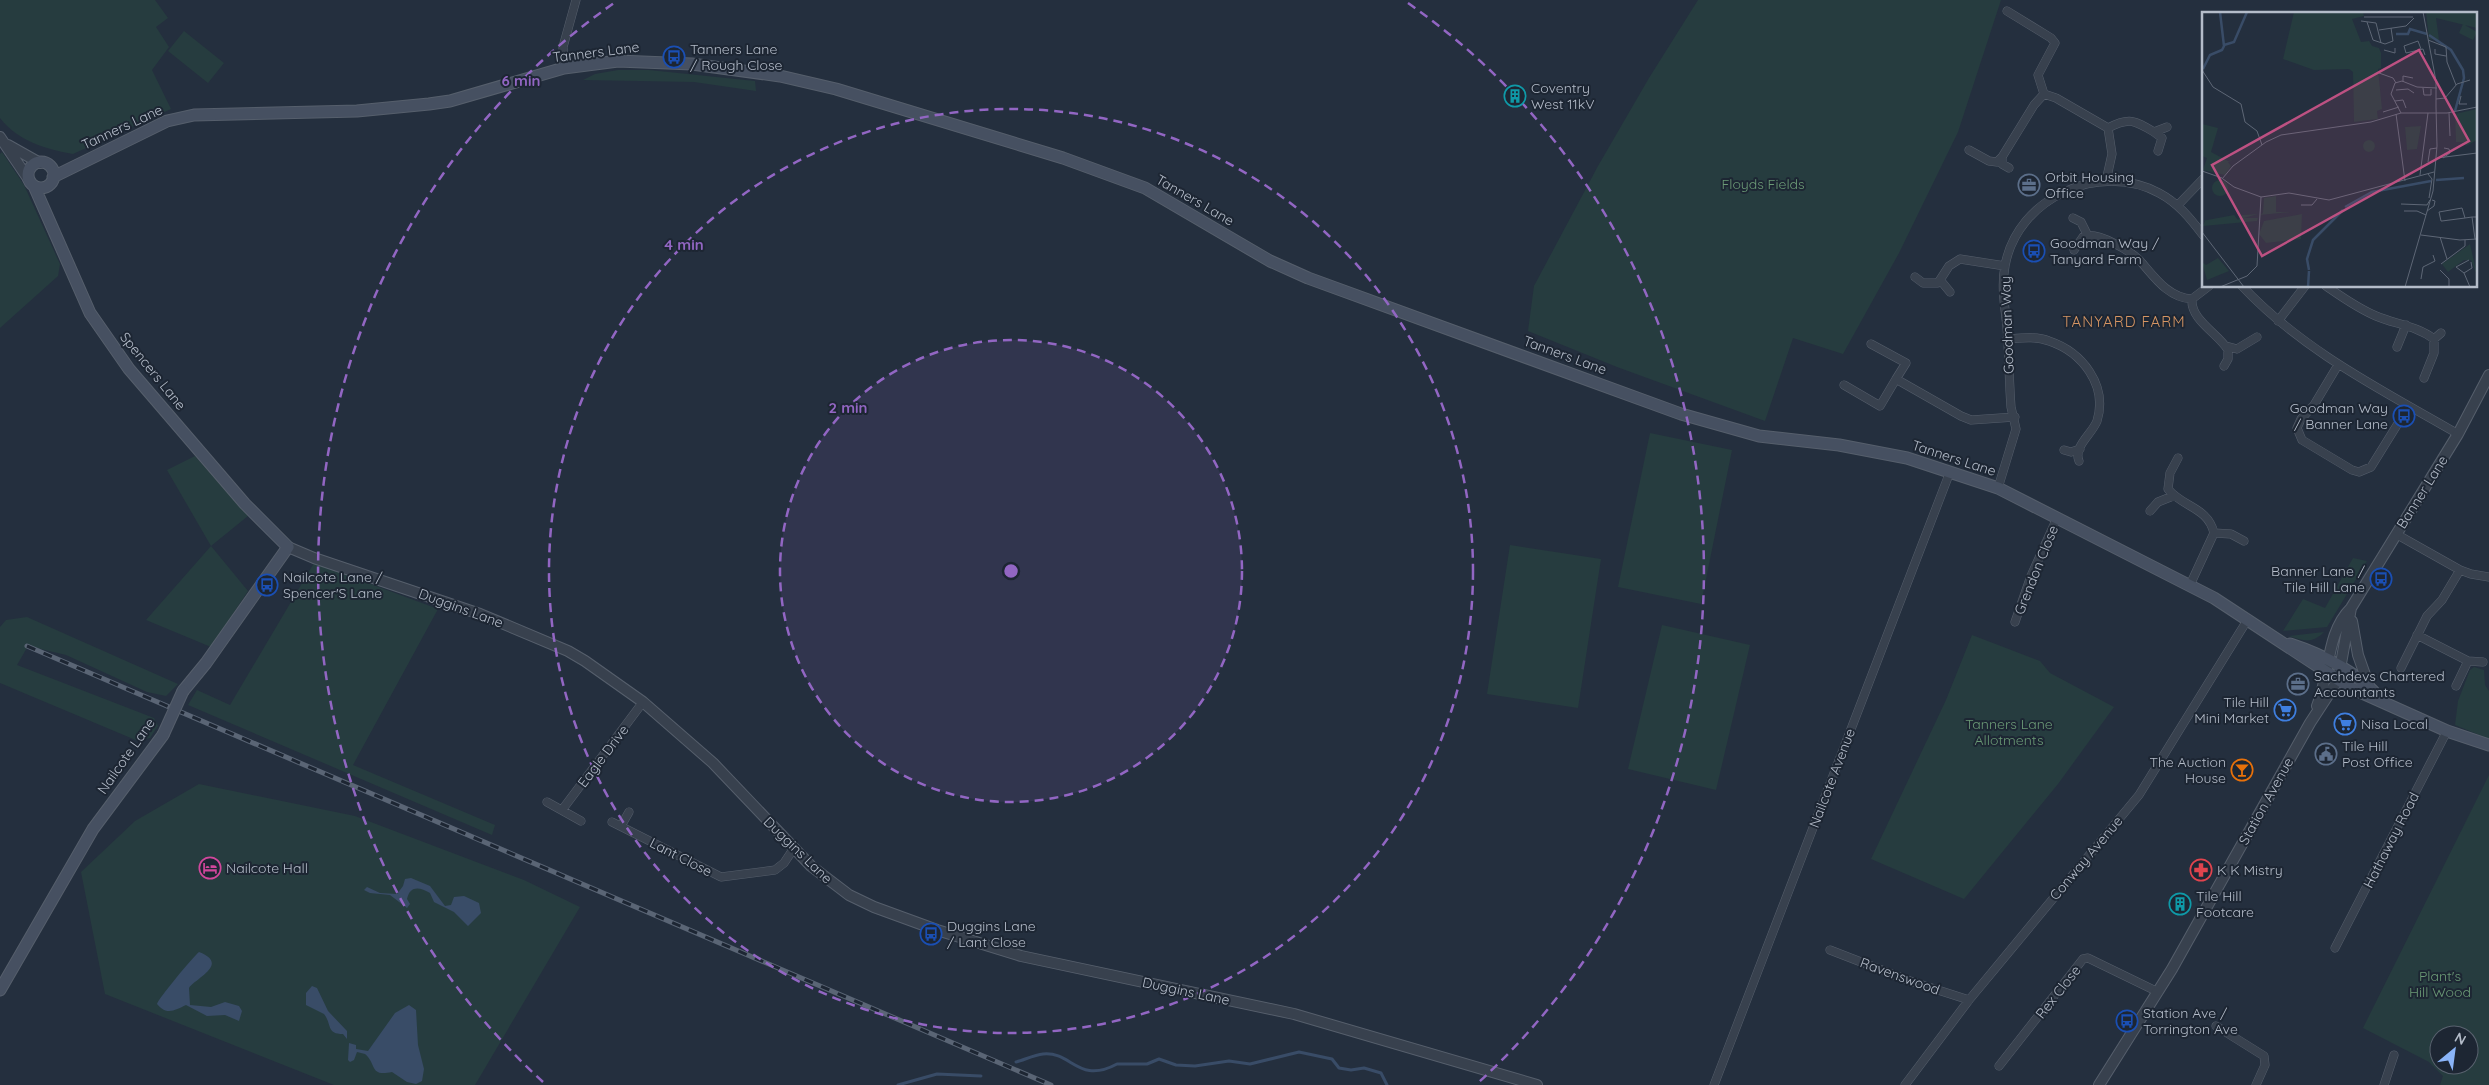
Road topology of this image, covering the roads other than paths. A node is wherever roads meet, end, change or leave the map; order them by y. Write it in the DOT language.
graph roads {
  1 [pos="576,0"];
  2 [pos="2006,11"];
  3 [pos="564,68"];
  4 [pos="2044,94"];
  5 [pos="2167,126"];
  6 [pos="2108,128"];
  7 [pos="2154,132"];
  8 [pos="1,139"];
  9 [pos="1969,150"];
  10 [pos="2158,151"];
  11 [pos="2002,157"];
  12 [pos="40,163"];
  13 [pos="2009,168"];
  14 [pos="53,176"];
  15 [pos="2202,180"];
  16 [pos="2106,181"];
  17 [pos="32,183"];
  18 [pos="2178,205"];
  19 [pos="2073,218"];
  20 [pos="2088,234"];
  21 [pos="2202,234"];
  22 [pos="2074,250"];
  23 [pos="2005,266"];
  24 [pos="1915,277"];
  25 [pos="1941,281"];
  26 [pos="2206,288"];
  27 [pos="2244,288"];
  28 [pos="2303,288"];
  29 [pos="2329,288"];
  30 [pos="1950,292"];
  31 [pos="2192,299"];
  32 [pos="2278,320"];
  33 [pos="2406,325"];
  34 [pos="2441,332"];
  35 [pos="2257,337"];
  36 [pos="2007,339"];
  37 [pos="2434,339"];
  38 [pos="1871,344"];
  39 [pos="2226,346"];
  40 [pos="2397,347"];
  41 [pos="2338,364"];
  42 [pos="2224,366"];
  43 [pos="2489,375"];
  44 [pos="2424,378"];
  45 [pos="1896,379"];
  46 [pos="1844,385"];
  47 [pos="2015,417"];
  48 [pos="2402,417"];
  49 [pos="2458,434"];
  50 [pos="2080,449"];
  51 [pos="2064,450"];
  52 [pos="2178,458"];
  53 [pos="2079,462"];
  54 [pos="1950,472"];
  55 [pos="1998,488"];
  56 [pos="2173,496"];
  57 [pos="2150,511"];
  58 [pos="2057,518"];
  59 [pos="2214,533"];
  60 [pos="2396,534"];
  61 [pos="2244,542"];
  62 [pos="288,547"];
  63 [pos="2460,570"];
  64 [pos="2489,577"];
  65 [pos="2190,584"];
  66 [pos="2350,608"];
  67 [pos="2248,619"];
  68 [pos="2015,622"];
  69 [pos="2418,635"];
  70 [pos="2277,639"];
  71 [pos="2330,659"];
  72 [pos="2468,661"];
  73 [pos="2483,662"];
  74 [pos="2341,667"];
  75 [pos="2401,668"];
  76 [pos="2327,672"];
  77 [pos="2338,680"];
  78 [pos="2369,686"];
  79 [pos="2456,686"];
  80 [pos="2383,701"];
  81 [pos="643,702"];
  82 [pos="2310,723"];
  83 [pos="2447,731"];
  84 [pos="2489,746"];
  85 [pos="547,802"];
  86 [pos="562,810"];
  87 [pos="629,812"];
  88 [pos="581,820"];
  89 [pos="612,822"];
  90 [pos="621,826"];
  91 [pos="794,848"];
  92 [pos="2334,948"];
  93 [pos="1830,950"];
  94 [pos="0,990"];
  95 [pos="2158,992"];
  96 [pos="1970,1000"];
  97 [pos="2216,1026"];
  98 [pos="2394,1054"];
  99 [pos="1999,1066"];
  100 [pos="2101,1082"];
  101 [pos="1538,1085"];
  102 [pos="1714,1085"];
  103 [pos="1906,1085"];
  104 [pos="2113,1085"];
  105 [pos="2256,1085"];
  106 [pos="2384,1085"];
  1 -- 3 [label="street"];
  2 -- 4 [label="street"];
  3 -- 14 [label="main road, Tanners Lane"];
  3 -- 54 [label="main road, Tanners Lane"];
  4 -- 6 [label="street"];
  4 -- 11 [label="street"];
  5 -- 7 [label="street"];
  6 -- 7 [label="street"];
  6 -- 16 [label="street"];
  7 -- 10 [label="street"];
  8 -- 12 [label="street, Spencers Lane"];
  8 -- 17 [label="street, Spencers Lane"];
  9 -- 11 [label="street"];
  11 -- 13 [label="street"];
  12 -- 14 [label="main road"];
  12 -- 17 [label="main road"];
  14 -- 17 [label="main road"];
  15 -- 18 [label="street"];
  16 -- 18 [label="street, Goodman Way"];
  16 -- 23 [label="street, Goodman Way"];
  17 -- 62 [label="main road, Spencers Lane"];
  18 -- 21 [label="street, Goodman Way"];
  19 -- 20 [label="street"];
  20 -- 22 [label="street"];
  20 -- 31 [label="street"];
  23 -- 25 [label="street"];
  23 -- 36 [label="street, Goodman Way"];
  24 -- 25 [label="street"];
  25 -- 30 [label="street"];
  26 -- 31 [label="street"];
  27 -- 32 [label="street"];
  28 -- 32 [label="street"];
  29 -- 33 [label="street"];
  31 -- 39 [label="street"];
  32 -- 41 [label="street"];
  33 -- 37 [label="street"];
  33 -- 40 [label="street"];
  34 -- 37 [label="street"];
  35 -- 39 [label="street"];
  36 -- 47 [label="street, Goodman Way"];
  36 -- 50 [label="street"];
  37 -- 44 [label="street"];
  38 -- 45 [label="street"];
  39 -- 42 [label="street"];
  41 -- 48 [label="street"];
  41 -- 49 [label="street"];
  43 -- 49 [label="street, Banner Lane"];
  45 -- 46 [label="street"];
  45 -- 47 [label="street"];
  47 -- 55 [label="street, Goodman Way"];
  49 -- 60 [label="street, Banner Lane"];
  50 -- 51 [label="street"];
  50 -- 53 [label="street"];
  52 -- 56 [label="street"];
  54 -- 55 [label="main road, Tanners Lane"];
  54 -- 102 [label="street, Nailcote Avenue"];
  55 -- 58 [label="main road, Tanners Lane"];
  56 -- 57 [label="street"];
  56 -- 59 [label="street"];
  58 -- 65 [label="main road, Tanners Lane"];
  58 -- 68 [label="street, Grendon Close"];
  59 -- 61 [label="street"];
  59 -- 65 [label="street"];
  60 -- 63 [label="street"];
  60 -- 66 [label="street, Banner Lane"];
  62 -- 81 [label="street, Duggins Lane"];
  62 -- 94 [label="main road, Nailcote Lane, bridge"];
  63 -- 64 [label="street"];
  63 -- 69 [label="street"];
  65 -- 67 [label="main road, Tanners Lane"];
  66 -- 71 [label="street, Banner Lane"];
  66 -- 74 [label="street, Banner Lane"];
  66 -- 78 [label="street"];
  67 -- 70 [label="main road, Tanners Lane"];
  67 -- 96 [label="street, Conway Avenue"];
  69 -- 72 [label="street"];
  69 -- 75 [label="street"];
  70 -- 71 [label="main road, Tanners Lane"];
  70 -- 76 [label="main road, Tanners Lane"];
  71 -- 74 [label="main road, Tanners Lane"];
  71 -- 76 [label="street, Banner Lane"];
  72 -- 73 [label="street"];
  72 -- 79 [label="street"];
  74 -- 77 [label="street, Banner Lane"];
  74 -- 78 [label="main road, Tanners Lane"];
  76 -- 77 [label="main road, Tanners Lane"];
  76 -- 82 [label="street, Station Avenue"];
  77 -- 80 [label="main road, Tanners Lane"];
  77 -- 82 [label="street, Station Avenue"];
  78 -- 80 [label="main road, Tanners Lane"];
  80 -- 83 [label="main road, Tanners Lane"];
  81 -- 86 [label="street, Eagle Drive"];
  81 -- 91 [label="street, Duggins Lane"];
  82 -- 95 [label="street, Station Avenue"];
  83 -- 84 [label="main road, Tanners Lane"];
  83 -- 92 [label="street, Hathaway Road"];
  85 -- 86 [label="street"];
  86 -- 88 [label="street"];
  87 -- 90 [label="street"];
  89 -- 90 [label="street, Lant Close"];
  90 -- 91 [label="street, Lant Close"];
  91 -- 101 [label="street, Duggins Lane"];
  93 -- 96 [label="street, Ravenswood"];
  95 -- 99 [label="street, Rex Close"];
  95 -- 100 [label="street, Station Avenue"];
  96 -- 103 [label="street, Conway Avenue"];
  97 -- 105 [label="street"];
  98 -- 106 [label="street"];
  100 -- 104 [label="street"];
}
